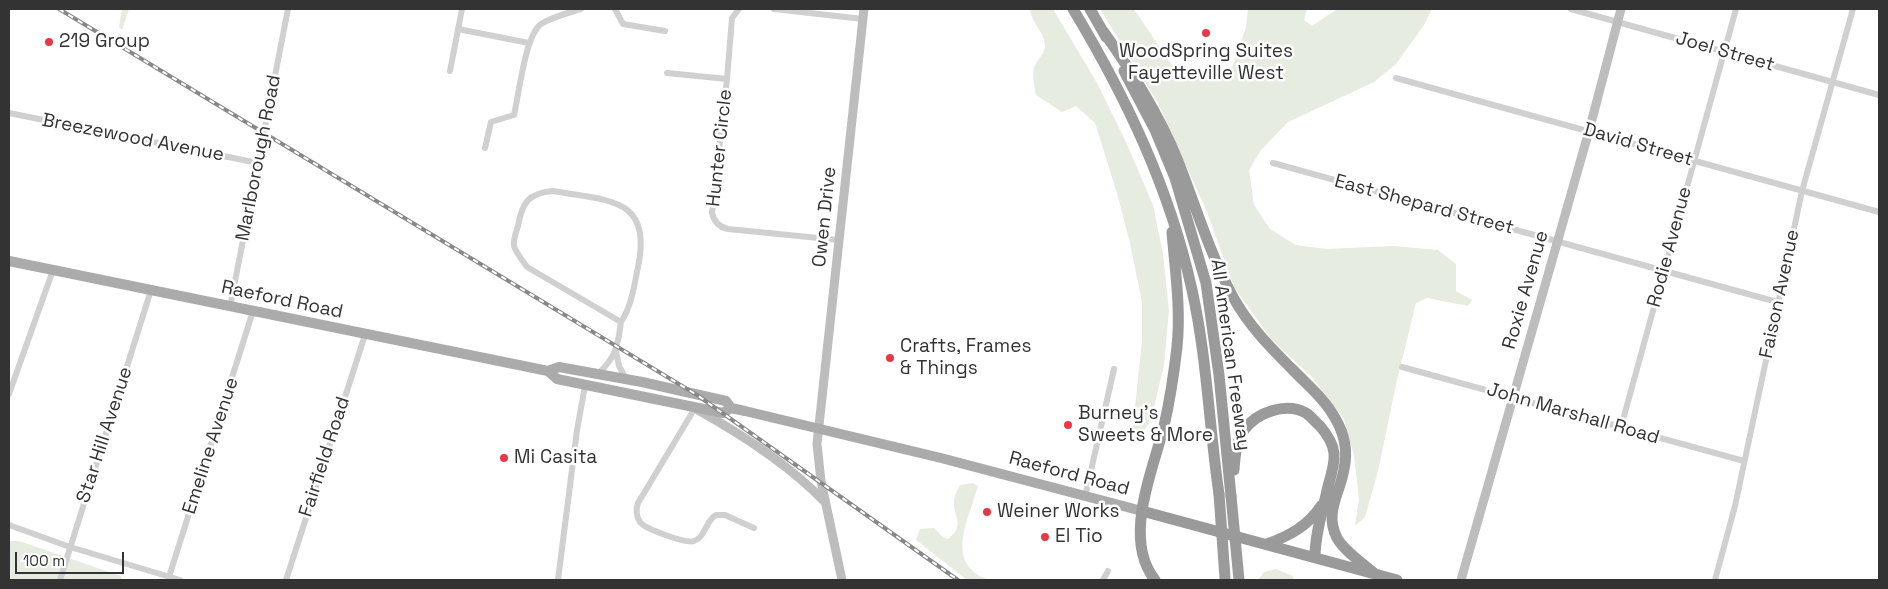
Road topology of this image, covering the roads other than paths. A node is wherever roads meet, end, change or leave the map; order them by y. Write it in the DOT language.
graph roads {
  1 [pos="288,9"];
  2 [pos="462,9"];
  3 [pos="581,9"];
  4 [pos="615,9"];
  5 [pos="739,9"];
  6 [pos="774,9"];
  7 [pos="864,9"];
  8 [pos="1073,9"];
  9 [pos="1090,9"];
  10 [pos="1571,9"];
  11 [pos="1621,9"];
  12 [pos="1736,9"];
  13 [pos="1853,9"];
  14 [pos="863,19"];
  15 [pos="1618,21"];
  16 [pos="458,29"];
  17 [pos="1103,30"];
  18 [pos="664,31"];
  19 [pos="530,42"];
  20 [pos="1724,51"];
  21 [pos="450,71"];
  22 [pos="667,73"];
  23 [pos="1396,78"];
  24 [pos="727,79"];
  25 [pos="1832,82"];
  26 [pos="1879,95"];
  27 [pos="9,113"];
  28 [pos="1589,131"];
  29 [pos="485,148"];
  30 [pos="1693,161"];
  31 [pos="258,163"];
  32 [pos="1274,163"];
  33 [pos="1802,191"];
  34 [pos="1170,208"];
  35 [pos="1879,212"];
  36 [pos="839,240"];
  37 [pos="1556,241"];
  38 [pos="9,261"];
  39 [pos="53,270"];
  40 [pos="1663,271"];
  41 [pos="151,290"];
  42 [pos="1777,302"];
  43 [pos="230,307"];
  44 [pos="253,311"];
  45 [pos="622,322"];
  46 [pos="365,334"];
  47 [pos="616,350"];
  48 [pos="1402,367"];
  49 [pos="1114,369"];
  50 [pos="548,371"];
  51 [pos="598,374"];
  52 [pos="626,379"];
  53 [pos="585,386"];
  54 [pos="9,394"];
  55 [pos="1513,397"];
  56 [pos="695,408"];
  57 [pos="731,408"];
  58 [pos="1621,427"];
  59 [pos="819,428"];
  60 [pos="1744,461"];
  61 [pos="1231,496"];
  62 [pos="1085,497"];
  63 [pos="1325,500"];
  64 [pos="825,501"];
  65 [pos="1142,511"];
  66 [pos="1331,512"];
  67 [pos="9,525"];
  68 [pos="754,528"];
  69 [pos="1267,544"];
  70 [pos="70,546"];
  71 [pos="1314,557"];
  72 [pos="1108,572"];
  73 [pos="1375,574"];
  74 [pos="168,579"];
  75 [pos="1225,579"];
  76 [pos="60,580"];
  77 [pos="180,580"];
  78 [pos="286,580"];
  79 [pos="558,580"];
  80 [pos="842,580"];
  81 [pos="1103,580"];
  82 [pos="1155,580"];
  83 [pos="1239,580"];
  84 [pos="1397,580"];
  85 [pos="1461,580"];
  86 [pos="1714,580"];
  1 -- 31 [label="street, Marlborough Road"];
  2 -- 16 [label="street"];
  3 -- 19 [label="street"];
  4 -- 18 [label="street"];
  5 -- 24 [label="street, Hunter Circle"];
  6 -- 14 [label="street"];
  7 -- 14 [label="street, Owen Drive"];
  8 -- 34 [label="highway, All American Freeway"];
  9 -- 17 [label="highway, All American Freeway"];
  10 -- 15 [label="street, Joel Street"];
  11 -- 15 [label="street, Roxie Avenue"];
  12 -- 20 [label="street, Rodie Avenue"];
  13 -- 25 [label="street, Faison Avenue"];
  14 -- 36 [label="street, Owen Drive"];
  15 -- 20 [label="street, Joel Street"];
  15 -- 28 [label="street, Roxie Avenue"];
  16 -- 19 [label="street"];
  16 -- 21 [label="street"];
  17 -- 61 [label="highway, All American Freeway"];
  17 -- 66 [label="highway"];
  19 -- 29 [label="street"];
  20 -- 25 [label="street, Joel Street"];
  20 -- 30 [label="street, Rodie Avenue"];
  22 -- 24 [label="street"];
  23 -- 28 [label="street, David Street"];
  24 -- 36 [label="street, Hunter Circle"];
  25 -- 26 [label="street, Joel Street"];
  25 -- 33 [label="street, Faison Avenue"];
  27 -- 31 [label="street, Breezewood Avenue"];
  28 -- 30 [label="street, David Street"];
  28 -- 37 [label="street, Roxie Avenue"];
  30 -- 33 [label="street, David Street"];
  30 -- 40 [label="street, Rodie Avenue"];
  31 -- 43 [label="street, Marlborough Road"];
  32 -- 37 [label="street, East Shepard Street"];
  33 -- 35 [label="street, David Street"];
  33 -- 42 [label="street, Faison Avenue"];
  34 -- 65 [label="highway"];
  34 -- 75 [label="highway, All American Freeway, bridge"];
  36 -- 59 [label="street, Owen Drive"];
  37 -- 40 [label="street, East Shepard Street"];
  37 -- 55 [label="street, Roxie Avenue"];
  38 -- 39 [label="main road, Raeford Road"];
  39 -- 41 [label="main road, Raeford Road"];
  39 -- 54 [label="street"];
  40 -- 42 [label="street, East Shepard Street"];
  40 -- 58 [label="street, Rodie Avenue"];
  41 -- 43 [label="main road, Raeford Road"];
  41 -- 70 [label="street, Star Hill Avenue"];
  42 -- 60 [label="street, Faison Avenue"];
  43 -- 44 [label="main road, Raeford Road"];
  44 -- 46 [label="main road, Raeford Road"];
  44 -- 74 [label="street, Emeline Avenue"];
  45 -- 45 [label="street"];
  45 -- 47 [label="street"];
  46 -- 50 [label="main road, Raeford Road"];
  46 -- 78 [label="street, Fairfield Road"];
  47 -- 51 [label="street"];
  47 -- 52 [label="street"];
  48 -- 55 [label="street, John Marshall Road"];
  49 -- 62 [label="street"];
  50 -- 51 [label="main road, Raeford Road"];
  50 -- 53 [label="main road, Raeford Road"];
  51 -- 52 [label="main road, Raeford Road"];
  52 -- 57 [label="main road, Raeford Road"];
  53 -- 56 [label="main road, Raeford Road"];
  53 -- 79 [label="street"];
  55 -- 58 [label="street, John Marshall Road"];
  55 -- 85 [label="street, Roxie Avenue"];
  56 -- 57 [label="main road, Raeford Road"];
  56 -- 64 [label="street"];
  56 -- 68 [label="street"];
  57 -- 59 [label="main road, Raeford Road"];
  58 -- 60 [label="street, John Marshall Road"];
  59 -- 62 [label="main road, Raeford Road"];
  59 -- 64 [label="street, Owen Drive"];
  60 -- 86 [label="street, Faison Avenue"];
  61 -- 63 [label="highway"];
  61 -- 83 [label="highway, All American Freeway, bridge"];
  62 -- 65 [label="main road, Raeford Road"];
  63 -- 69 [label="highway"];
  63 -- 71 [label="highway"];
  64 -- 80 [label="street, Owen Drive"];
  65 -- 69 [label="highway, Raeford Road"];
  65 -- 82 [label="highway"];
  66 -- 71 [label="highway"];
  66 -- 73 [label="highway"];
  67 -- 70 [label="street"];
  69 -- 71 [label="highway, Raeford Road"];
  70 -- 74 [label="street"];
  70 -- 76 [label="street, Star Hill Avenue"];
  71 -- 73 [label="highway, Raeford Road"];
  72 -- 81 [label="street"];
  73 -- 84 [label="highway, Raeford Road"];
  74 -- 77 [label="street"];
}
